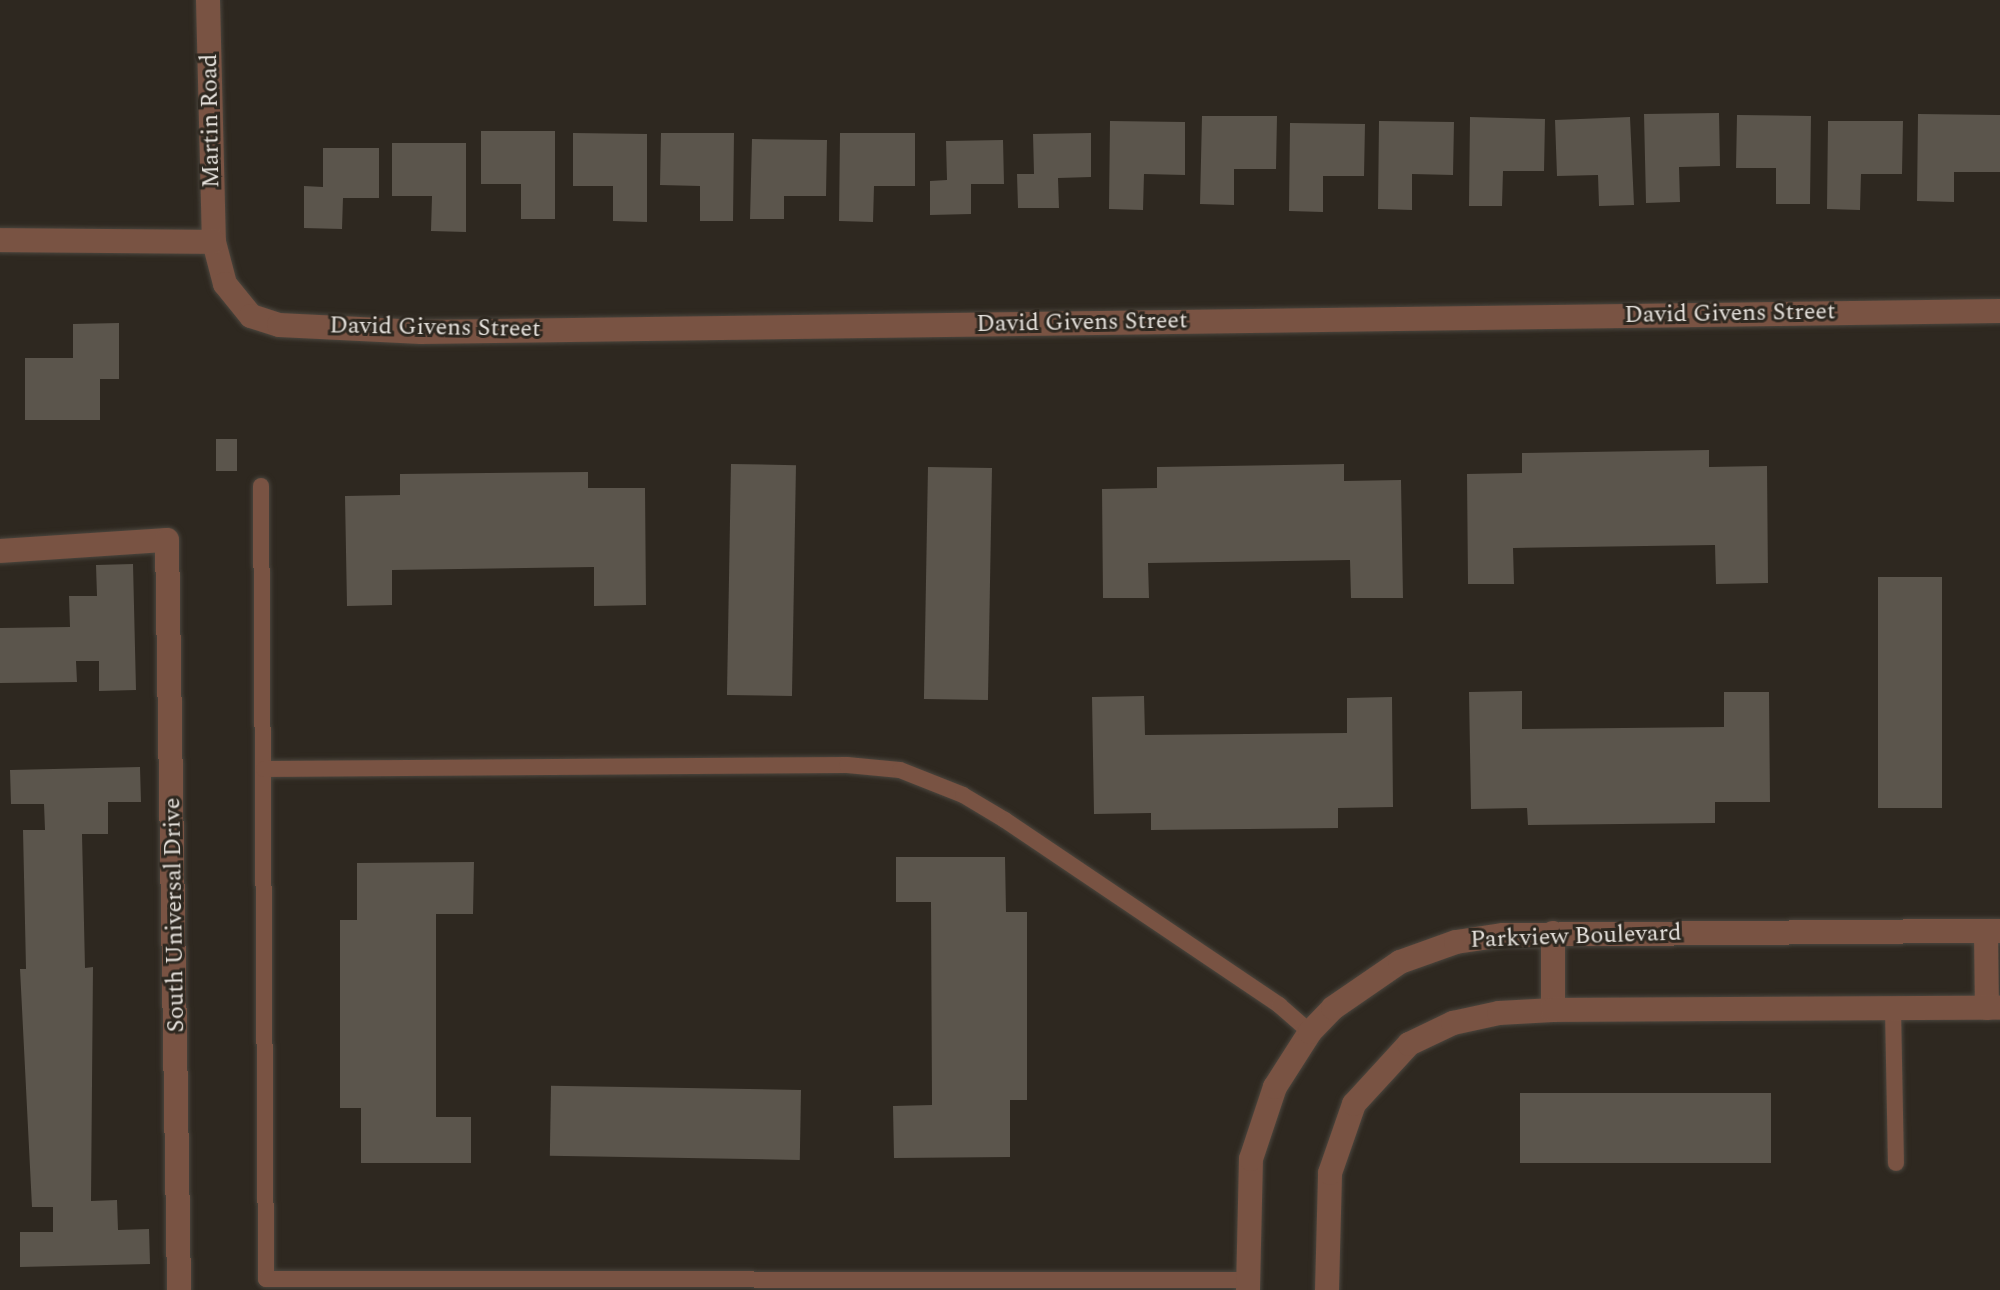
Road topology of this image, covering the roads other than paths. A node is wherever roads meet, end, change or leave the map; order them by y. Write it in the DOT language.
graph roads {
  1 [pos="208,0"];
  2 [pos="0,240"];
  3 [pos="214,242"];
  4 [pos="2000,311"];
  5 [pos="261,486"];
  6 [pos="0,551"];
  7 [pos="264,769"];
  8 [pos="1993,931"];
  9 [pos="1553,933"];
  10 [pos="1993,1008"];
  11 [pos="1893,1009"];
  12 [pos="1553,1010"];
  13 [pos="1310,1032"];
  14 [pos="1896,1163"];
  15 [pos="1248,1285"];
  16 [pos="179,1290"];
  17 [pos="1327,1290"];
  1 -- 3 [label="street, Martin Road"];
  2 -- 3 [label="street"];
  3 -- 4 [label="street, David Givens Street"];
  5 -- 7 [label="lane"];
  6 -- 16 [label="street, South Universal Drive"];
  7 -- 13 [label="lane"];
  7 -- 15 [label="lane"];
  8 -- 9 [label="street, Parkview Boulevard"];
  8 -- 10 [label="street"];
  9 -- 12 [label="street"];
  9 -- 13 [label="street, Parkview Boulevard"];
  10 -- 11 [label="street"];
  11 -- 12 [label="street"];
  11 -- 14 [label="lane"];
  12 -- 17 [label="street"];
  13 -- 15 [label="street, Parkview Boulevard"];
}
